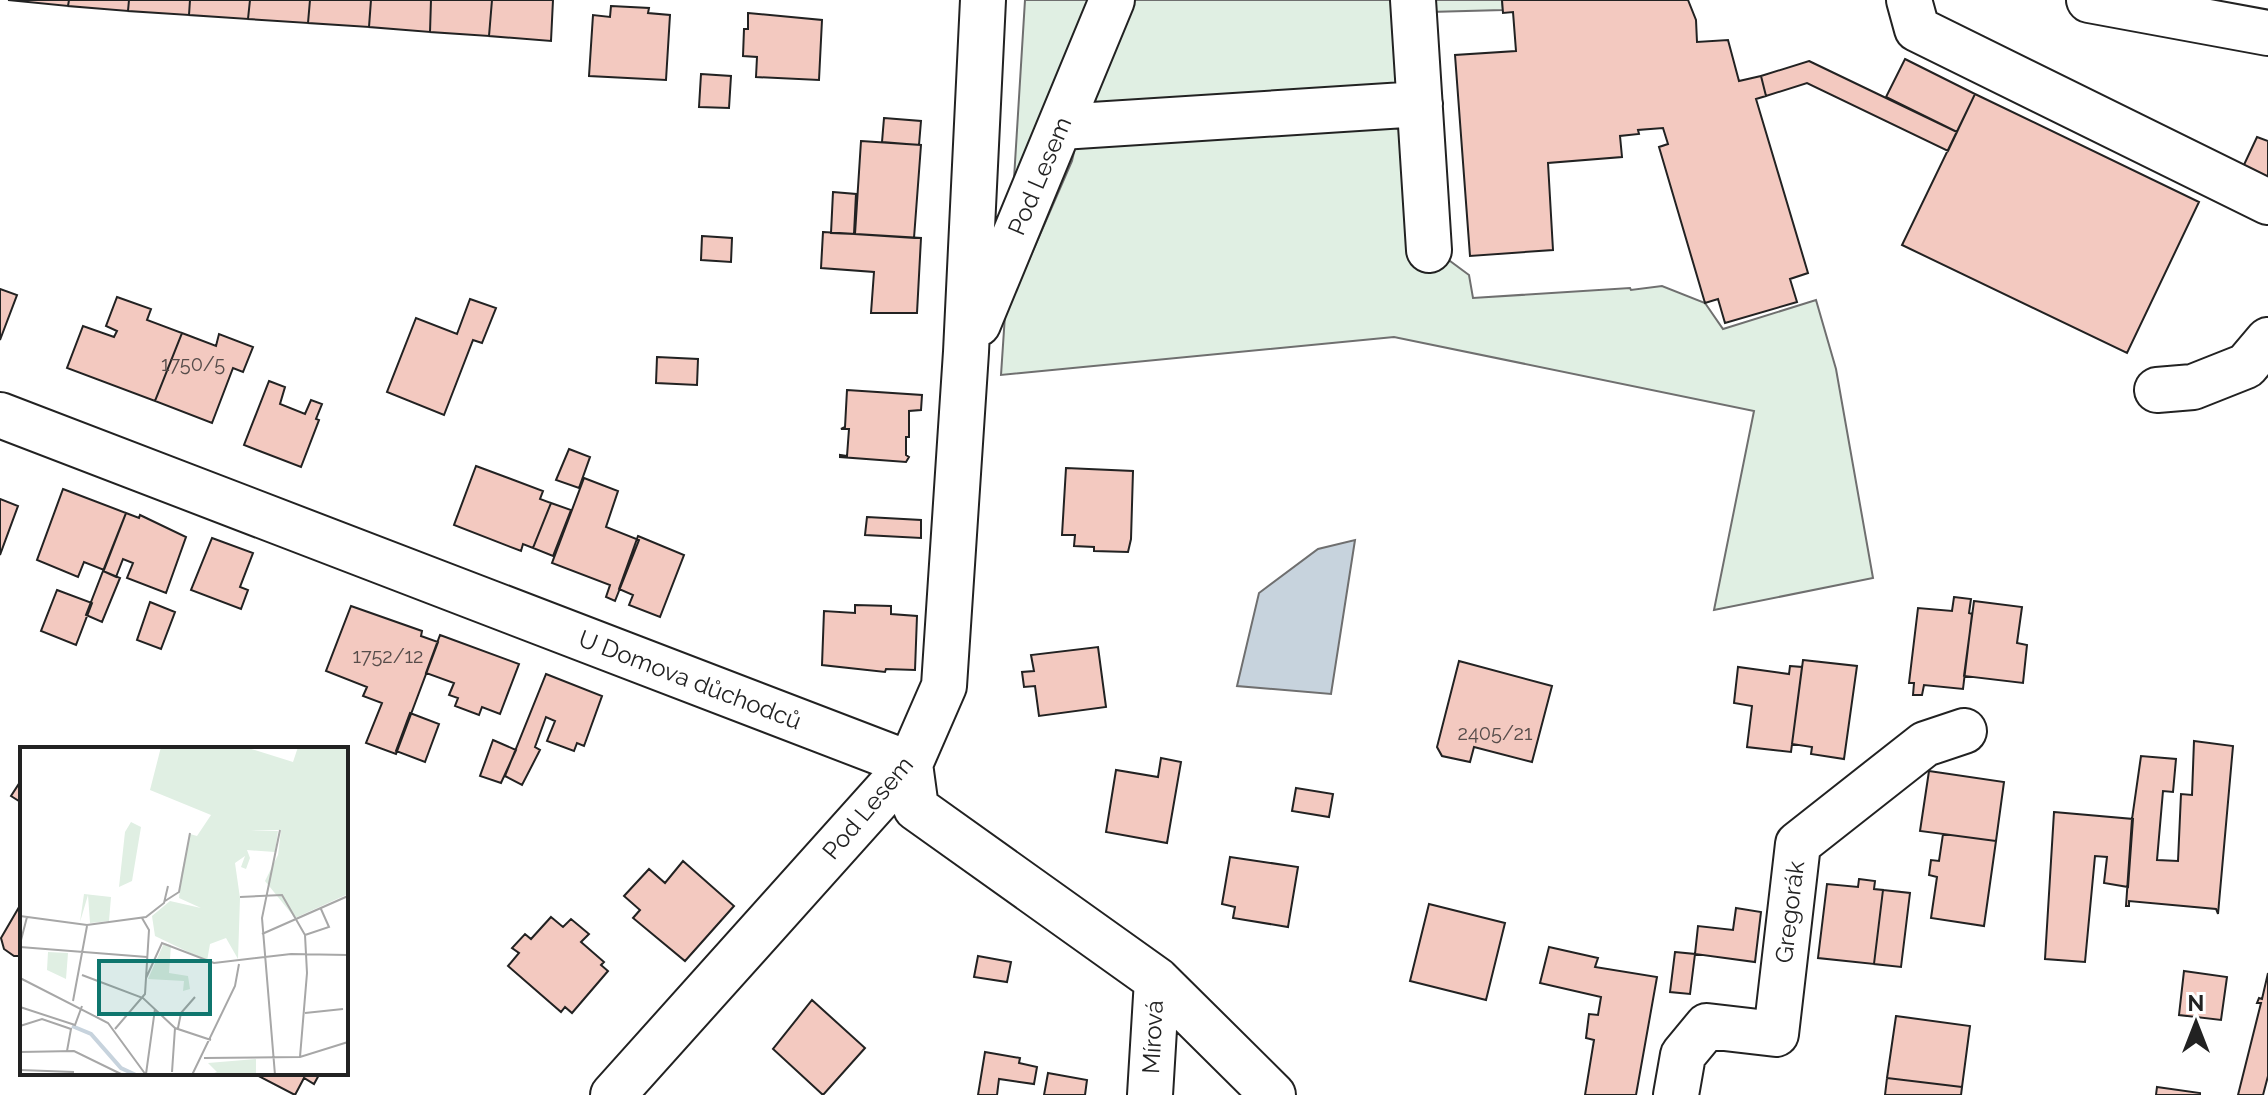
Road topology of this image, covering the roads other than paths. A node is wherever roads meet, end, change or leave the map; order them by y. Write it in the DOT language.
graph roads {
  1 [pos="983,0"];
  2 [pos="1112,0"];
  3 [pos="1413,0"];
  4 [pos="1909,0"];
  5 [pos="2089,0"];
  6 [pos="2268,33"];
  7 [pos="1420,104"];
  8 [pos="1061,127"];
  9 [pos="2268,202"];
  10 [pos="1429,250"];
  11 [pos="2268,340"];
  12 [pos="966,352"];
  13 [pos="2157,390"];
  14 [pos="0,415"];
  15 [pos="1964,731"];
  16 [pos="910,764"];
  17 [pos="1157,980"];
  18 [pos="613,1095"];
  19 [pos="1150,1095"];
  20 [pos="1273,1095"];
  21 [pos="1676,1095"];
  1 -- 12 [label="street, Pod Lesem"];
  2 -- 8 [label="street, Pod Lesem"];
  3 -- 7 [label="street"];
  4 -- 9 [label="street"];
  5 -- 6 [label="street"];
  7 -- 8 [label="street"];
  7 -- 10 [label="street"];
  8 -- 12 [label="street, Pod Lesem"];
  11 -- 13 [label="street"];
  12 -- 16 [label="street, Pod Lesem"];
  14 -- 16 [label="street, U Domova důchodců"];
  15 -- 21 [label="street, Gregorák"];
  16 -- 17 [label="street"];
  16 -- 18 [label="street, Pod Lesem"];
  17 -- 19 [label="street, Mírová"];
  17 -- 20 [label="street"];
}
